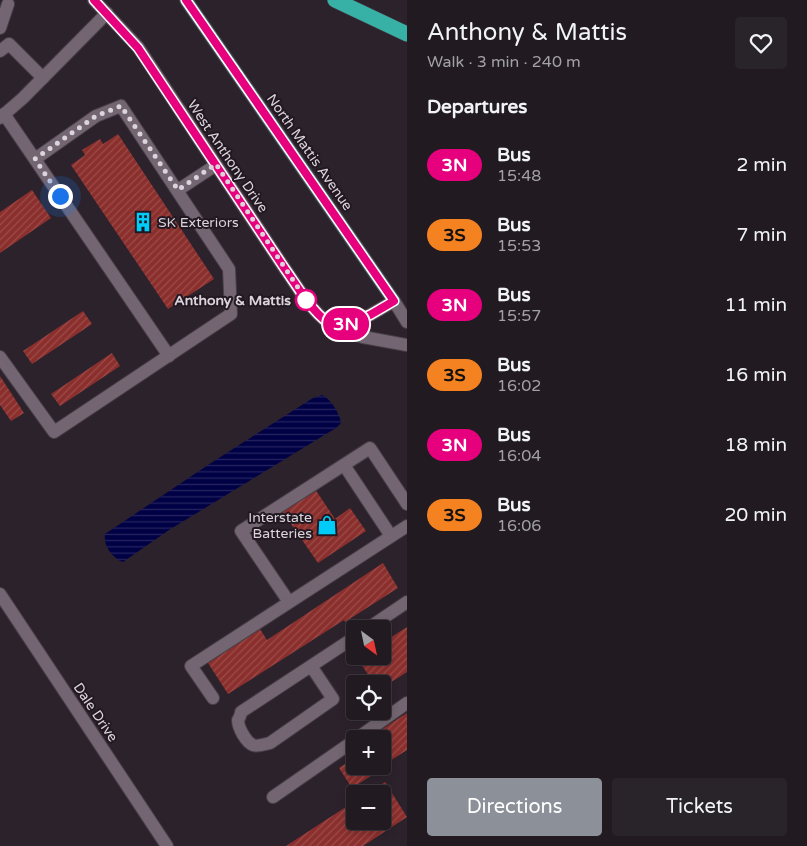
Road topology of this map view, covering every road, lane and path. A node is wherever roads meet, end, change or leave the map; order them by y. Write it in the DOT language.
graph roads {
  1 [pos="94,0"];
  2 [pos="186,0"];
  3 [pos="335,0"];
  4 [pos="8,4"];
  5 [pos="106,13"];
  6 [pos="0,28"];
  7 [pos="0,32"];
  8 [pos="407,34"];
  9 [pos="4,48"];
  10 [pos="43,78"];
  11 [pos="2,116"];
  12 [pos="35,159"];
  13 [pos="216,164"];
  14 [pos="178,190"];
  15 [pos="394,301"];
  16 [pos="407,322"];
  17 [pos="336,328"];
  18 [pos="407,345"];
  19 [pos="169,356"];
  20 [pos="0,357"];
  21 [pos="344,465"];
  22 [pos="407,504"];
  23 [pos="407,526"];
  24 [pos="391,536"];
  25 [pos="0,594"];
  26 [pos="289,602"];
  27 [pos="407,602"];
  28 [pos="380,620"];
  29 [pos="346,643"];
  30 [pos="311,666"];
  31 [pos="213,698"];
  32 [pos="407,703"];
  33 [pos="369,730"];
  34 [pos="346,746"];
  35 [pos="273,797"];
  36 [pos="164,845"];
  1 -- 5 [label="street, West Anthony Drive"];
  2 -- 15 [label="main road, North Mattis Avenue"];
  3 -- 8 [label="highway"];
  4 -- 6 [label="street"];
  5 -- 10 [label="street"];
  5 -- 13 [label="street, West Anthony Drive"];
  7 -- 9 [label="street"];
  9 -- 10 [label="street"];
  10 -- 11 [label="street"];
  11 -- 12 [label="street"];
  12 -- 14 [label="street"];
  12 -- 19 [label="street"];
  13 -- 14 [label="street"];
  13 -- 17 [label="street, West Anthony Drive"];
  14 -- 19 [label="street"];
  15 -- 16 [label="street, North Mattis Avenue"];
  15 -- 17 [label="street"];
  17 -- 18 [label="street, West Anthony Drive"];
  19 -- 20 [label="street"];
  21 -- 22 [label="street"];
  21 -- 24 [label="street"];
  21 -- 26 [label="street"];
  23 -- 24 [label="street"];
  24 -- 26 [label="street"];
  25 -- 36 [label="street, Dale Drive"];
  26 -- 31 [label="street"];
  27 -- 28 [label="street"];
  29 -- 30 [label="street"];
  30 -- 30 [label="street"];
  32 -- 33 [label="street"];
  34 -- 35 [label="street"];
}
